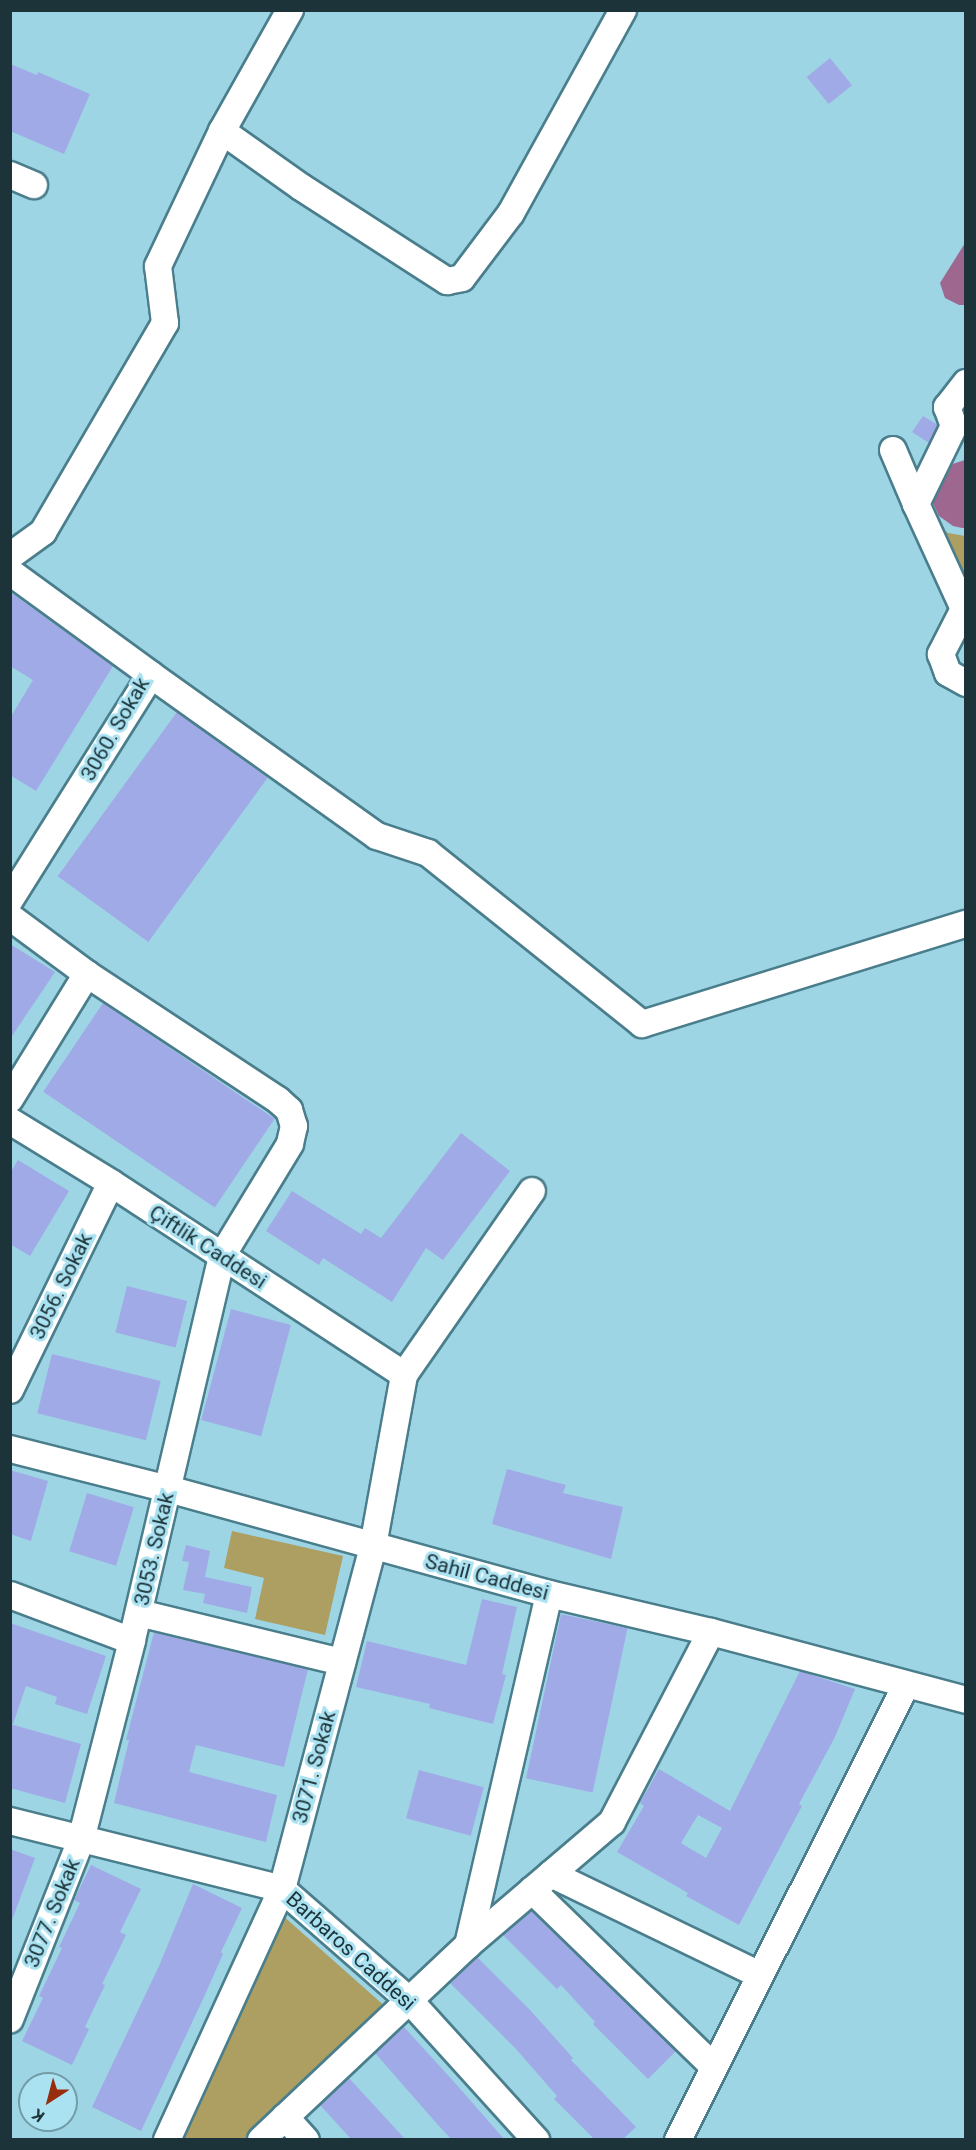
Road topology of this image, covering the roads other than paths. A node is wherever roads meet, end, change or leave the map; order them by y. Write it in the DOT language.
graph roads {
  1 [pos="290,10"];
  2 [pos="623,10"];
  3 [pos="222,131"];
  4 [pos="10,174"];
  5 [pos="34,185"];
  6 [pos="966,383"];
  7 [pos="893,450"];
  8 [pos="916,504"];
  9 [pos="10,556"];
  10 [pos="10,572"];
  11 [pos="965,609"];
  12 [pos="151,675"];
  13 [pos="966,683"];
  14 [pos="10,900"];
  15 [pos="10,917"];
  16 [pos="966,924"];
  17 [pos="87,974"];
  18 [pos="10,1100"];
  19 [pos="10,1121"];
  20 [pos="111,1183"];
  21 [pos="532,1191"];
  22 [pos="222,1256"];
  23 [pos="404,1376"];
  24 [pos="10,1390"];
  25 [pos="10,1449"];
  26 [pos="168,1489"];
  27 [pos="373,1546"];
  28 [pos="549,1594"];
  29 [pos="10,1595"];
  30 [pos="139,1613"];
  31 [pos="711,1632"];
  32 [pos="132,1641"];
  33 [pos="342,1662"];
  34 [pos="906,1685"];
  35 [pos="966,1700"];
  36 [pos="10,1821"];
  37 [pos="81,1840"];
  38 [pos="542,1882"];
  39 [pos="282,1889"];
  40 [pos="468,1945"];
  41 [pos="760,1975"];
  42 [pos="410,2001"];
  43 [pos="10,2019"];
  44 [pos="714,2067"];
  45 [pos="285,2117"];
  46 [pos="167,2139"];
  47 [pos="261,2139"];
  48 [pos="306,2139"];
  49 [pos="536,2139"];
  50 [pos="678,2139"];
  1 -- 3 [label="street"];
  2 -- 3 [label="street"];
  3 -- 9 [label="street"];
  4 -- 5 [label="street"];
  6 -- 8 [label="street"];
  7 -- 8 [label="street"];
  8 -- 11 [label="street"];
  10 -- 12 [label="street, 3060. Sokak"];
  11 -- 13 [label="street"];
  12 -- 14 [label="street, 3060. Sokak"];
  12 -- 16 [label="street"];
  15 -- 17 [label="street, 3053. Sokak"];
  17 -- 18 [label="street"];
  17 -- 22 [label="street, 3053. Sokak"];
  19 -- 20 [label="street, Çiftlik Caddesi"];
  20 -- 22 [label="street, Çiftlik Caddesi"];
  20 -- 24 [label="street, 3056. Sokak"];
  21 -- 23 [label="street"];
  22 -- 23 [label="street, Çiftlik Caddesi"];
  22 -- 26 [label="street, 3053. Sokak"];
  23 -- 27 [label="street, 3071. Sokak"];
  25 -- 26 [label="street, Sahil Caddesi"];
  26 -- 27 [label="street, Sahil Caddesi"];
  26 -- 30 [label="street, 3053. Sokak"];
  27 -- 28 [label="street, Sahil Caddesi"];
  27 -- 33 [label="street, 3071. Sokak"];
  28 -- 31 [label="street, Sahil Caddesi"];
  28 -- 40 [label="street"];
  29 -- 32 [label="street"];
  30 -- 32 [label="street, 3053. Sokak"];
  30 -- 33 [label="street"];
  31 -- 34 [label="street, Sahil Caddesi"];
  31 -- 38 [label="street"];
  32 -- 37 [label="street, 3053. Sokak"];
  33 -- 39 [label="street, 3071. Sokak"];
  34 -- 35 [label="street, Sahil Caddesi"];
  34 -- 41 [label="street"];
  36 -- 37 [label="street, Barbaros Caddesi"];
  37 -- 39 [label="street, Barbaros Caddesi"];
  37 -- 43 [label="street, 3077. Sokak"];
  38 -- 40 [label="street"];
  38 -- 41 [label="street"];
  38 -- 44 [label="street"];
  39 -- 42 [label="street, Barbaros Caddesi"];
  39 -- 46 [label="street, 3071. Sokak"];
  40 -- 42 [label="street"];
  41 -- 44 [label="street"];
  42 -- 45 [label="street"];
  42 -- 49 [label="street, Barbaros Caddesi"];
  44 -- 50 [label="street"];
  45 -- 47 [label="street"];
  45 -- 48 [label="street"];
}
